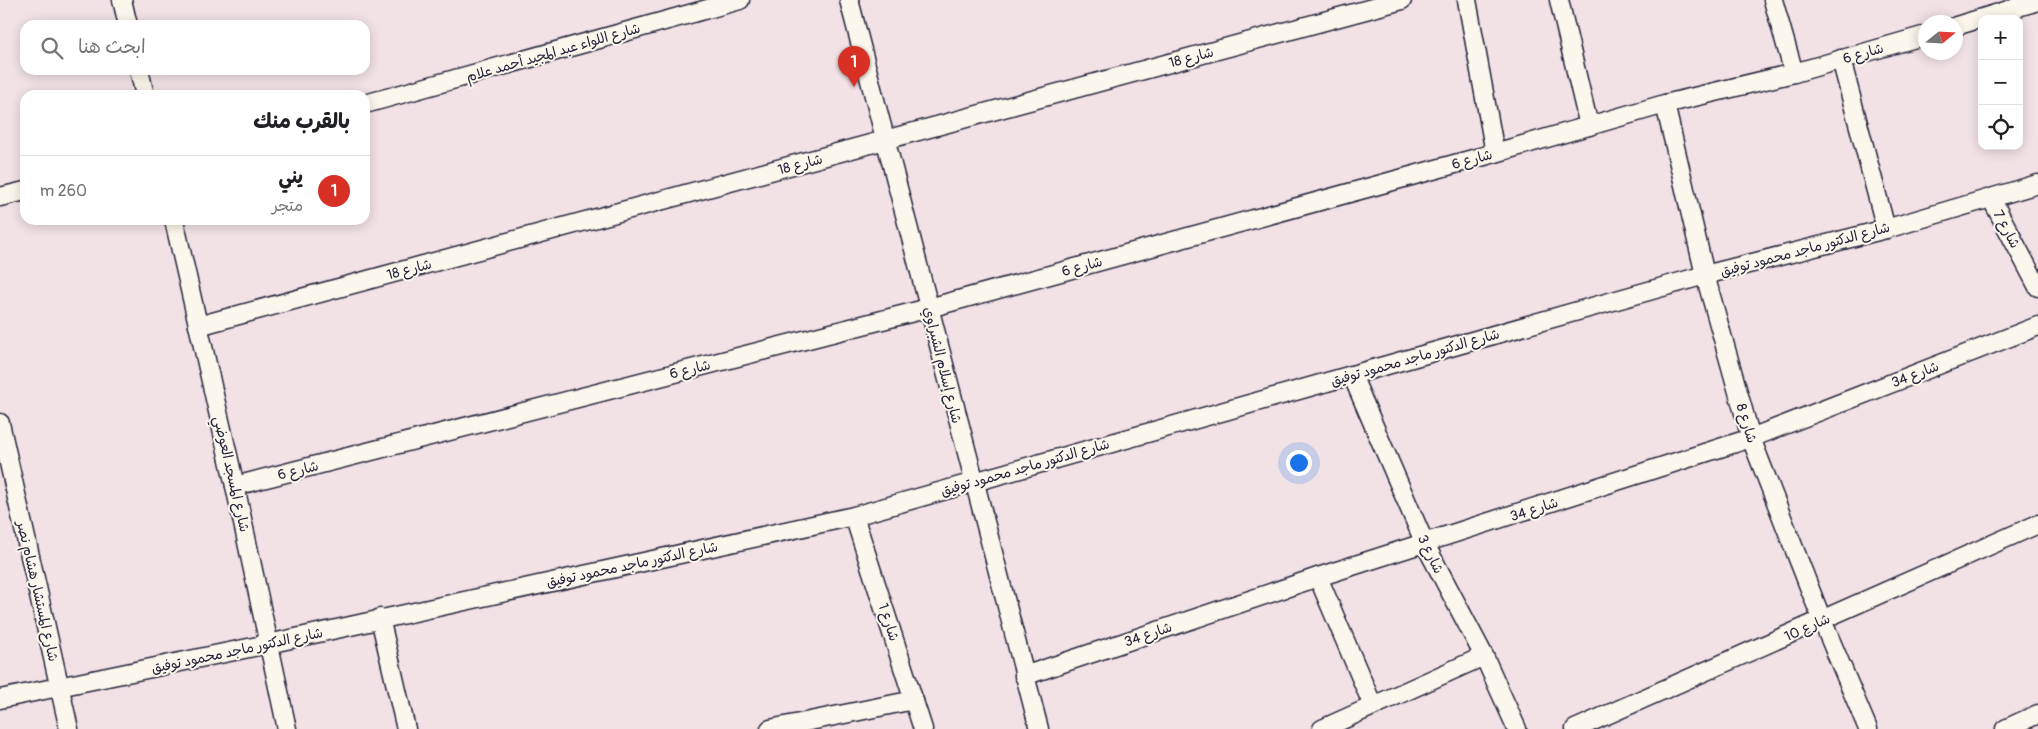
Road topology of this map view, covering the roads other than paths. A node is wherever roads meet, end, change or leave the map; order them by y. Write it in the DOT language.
graph roads {
  1 [pos="122,0"];
  2 [pos="740,0"];
  3 [pos="849,0"];
  4 [pos="1402,0"];
  5 [pos="1468,0"];
  6 [pos="1559,0"];
  7 [pos="1772,0"];
  8 [pos="2038,1"];
  9 [pos="127,20"];
  10 [pos="1963,24"];
  11 [pos="1918,36"];
  12 [pos="1841,60"];
  13 [pos="1794,73"];
  14 [pos="140,75"];
  15 [pos="144,90"];
  16 [pos="370,103"];
  17 [pos="1665,104"];
  18 [pos="1590,126"];
  19 [pos="885,141"];
  20 [pos="1495,153"];
  21 [pos="2038,184"];
  22 [pos="20,192"];
  23 [pos="0,197"];
  24 [pos="1991,198"];
  25 [pos="175,225"];
  26 [pos="1886,229"];
  27 [pos="1705,275"];
  28 [pos="2038,287"];
  29 [pos="929,308"];
  30 [pos="198,326"];
  31 [pos="2038,326"];
  32 [pos="1352,375"];
  33 [pos="0,423"];
  34 [pos="1751,438"];
  35 [pos="973,482"];
  36 [pos="235,486"];
  37 [pos="854,516"];
  38 [pos="2038,524"];
  39 [pos="1425,544"];
  40 [pos="1318,577"];
  41 [pos="380,618"];
  42 [pos="1822,620"];
  43 [pos="268,644"];
  44 [pos="1484,656"];
  45 [pos="1024,676"];
  46 [pos="60,688"];
  47 [pos="0,699"];
  48 [pos="914,700"];
  49 [pos="1374,706"];
  50 [pos="2038,714"];
  51 [pos="69,729"];
  52 [pos="287,729"];
  53 [pos="406,729"];
  54 [pos="770,729"];
  55 [pos="923,729"];
  56 [pos="1038,729"];
  57 [pos="1322,729"];
  58 [pos="1517,729"];
  59 [pos="1575,729"];
  60 [pos="1868,729"];
  61 [pos="2004,729"];
  1 -- 9 [label="street"];
  2 -- 16 [label="street, شارع اللواء عبد المجيد أحمد علام"];
  3 -- 19 [label="street, شارع إسلام الشبراوي"];
  4 -- 19 [label="street, شارع 18"];
  5 -- 20 [label="street"];
  6 -- 18 [label="street"];
  7 -- 13 [label="street"];
  8 -- 10 [label="street"];
  11 -- 12 [label="street, شارع 6"];
  12 -- 13 [label="street, شارع 6"];
  12 -- 26 [label="street"];
  13 -- 17 [label="street, شارع 6"];
  14 -- 15 [label="street"];
  17 -- 18 [label="street, شارع 6"];
  17 -- 27 [label="street, شارع 8"];
  18 -- 20 [label="street, شارع 6"];
  19 -- 29 [label="street, شارع إسلام الشبراوي"];
  19 -- 30 [label="street, شارع 18"];
  20 -- 29 [label="street, شارع 6"];
  21 -- 24 [label="street, شارع الدكتور ماجد محمود توفيق"];
  22 -- 23 [label="street"];
  24 -- 26 [label="street, شارع الدكتور ماجد محمود توفيق"];
  24 -- 28 [label="street, شارع 7"];
  25 -- 30 [label="street, شارع المسجد العوضي"];
  26 -- 27 [label="street, شارع الدكتور ماجد محمود توفيق"];
  27 -- 32 [label="street, شارع الدكتور ماجد محمود توفيق"];
  27 -- 34 [label="street, شارع 8"];
  29 -- 35 [label="street, شارع إسلام الشبراوي"];
  29 -- 36 [label="street, شارع 6"];
  30 -- 36 [label="street, شارع المسجد العوضي"];
  31 -- 34 [label="street, شارع 34"];
  32 -- 35 [label="street, شارع الدكتور ماجد محمود توفيق"];
  32 -- 39 [label="street, شارع 3"];
  33 -- 46 [label="street, شارع المستشار هشام نصر"];
  34 -- 39 [label="street, شارع 34"];
  34 -- 42 [label="street, شارع 8"];
  35 -- 37 [label="street, شارع الدكتور ماجد محمود توفيق"];
  35 -- 45 [label="street, شارع إسلام الشبراوي"];
  36 -- 43 [label="street, شارع المسجد العوضي"];
  37 -- 41 [label="street, شارع الدكتور ماجد محمود توفيق"];
  37 -- 48 [label="street, شارع 1"];
  38 -- 42 [label="street, شارع 10"];
  39 -- 40 [label="street, شارع 34"];
  39 -- 44 [label="street, شارع 3"];
  40 -- 45 [label="street, شارع 34"];
  40 -- 49 [label="street"];
  41 -- 43 [label="street, شارع الدكتور ماجد محمود توفيق"];
  41 -- 53 [label="street"];
  42 -- 59 [label="street, شارع 10"];
  42 -- 60 [label="street, شارع 8"];
  43 -- 46 [label="street, شارع الدكتور ماجد محمود توفيق"];
  43 -- 52 [label="street, شارع المسجد العوضي"];
  44 -- 49 [label="street"];
  44 -- 58 [label="street, شارع 3"];
  45 -- 56 [label="street, شارع إسلام الشبراوي"];
  46 -- 47 [label="street, شارع الدكتور ماجد محمود توفيق"];
  46 -- 51 [label="street, شارع المستشار هشام نصر"];
  48 -- 54 [label="street"];
  48 -- 55 [label="street, شارع 1"];
  49 -- 57 [label="street"];
  50 -- 61 [label="street"];
}
